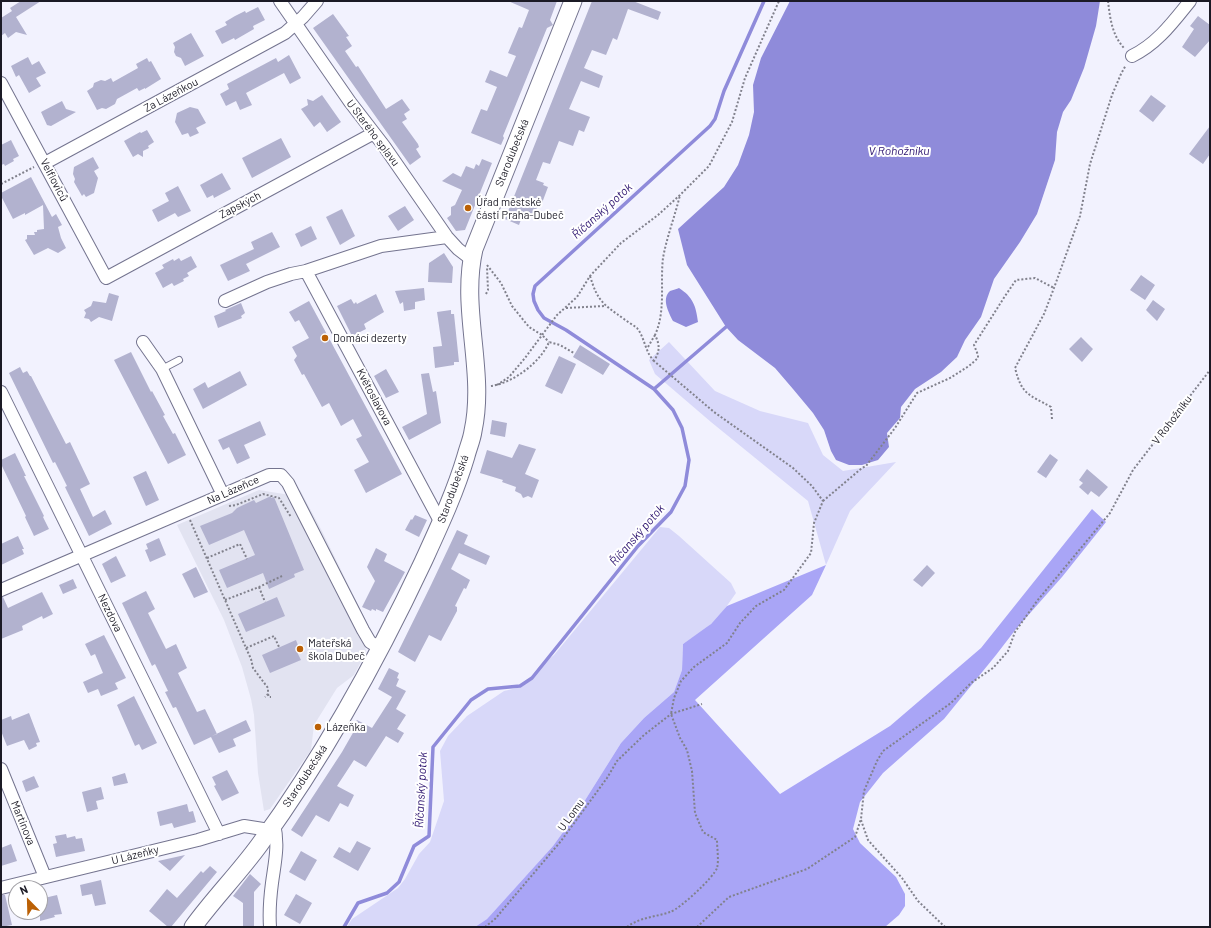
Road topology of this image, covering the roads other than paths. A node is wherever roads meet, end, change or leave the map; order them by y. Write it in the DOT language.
graph roads {
  1 [pos="280,1"];
  2 [pos="317,1"];
  3 [pos="573,1"];
  4 [pos="1190,1"];
  5 [pos="296,24"];
  6 [pos="1132,56"];
  7 [pos="1,84"];
  8 [pos="374,133"];
  9 [pos="45,163"];
  10 [pos="447,237"];
  11 [pos="471,259"];
  12 [pos="306,271"];
  13 [pos="106,278"];
  14 [pos="225,301"];
  15 [pos="143,342"];
  16 [pos="179,360"];
  17 [pos="162,369"];
  18 [pos="1,392"];
  19 [pos="223,495"];
  20 [pos="441,523"];
  21 [pos="81,555"];
  22 [pos="1,590"];
  23 [pos="380,648"];
  24 [pos="1,769"];
  25 [pos="271,828"];
  26 [pos="219,834"];
  27 [pos="45,877"];
  28 [pos="1,888"];
  29 [pos="193,927"];
  30 [pos="270,927"];
  1 -- 5 [label="street, U Starého splavu"];
  2 -- 5 [label="street, Za Lázeňkou"];
  3 -- 11 [label="street, Starodubečská"];
  4 -- 6 [label="street"];
  5 -- 8 [label="street, U Starého splavu"];
  5 -- 9 [label="street, Za Lázeňkou"];
  7 -- 9 [label="street, Velfloviců"];
  8 -- 10 [label="street, U Starého splavu"];
  8 -- 13 [label="street, Zapských"];
  9 -- 13 [label="street, Velfloviců"];
  10 -- 11 [label="street, U Starého splavu"];
  10 -- 12 [label="street"];
  11 -- 20 [label="street, Starodubečská"];
  12 -- 14 [label="street"];
  12 -- 20 [label="street, Květoslavova"];
  15 -- 17 [label="street"];
  16 -- 17 [label="lane"];
  17 -- 19 [label="street"];
  18 -- 21 [label="street, Nezdova"];
  19 -- 21 [label="street, Na Lázeňce"];
  19 -- 23 [label="street, Na Lázeňce"];
  20 -- 23 [label="street, Starodubečská"];
  21 -- 22 [label="street, Na Lázeňce"];
  21 -- 26 [label="street, Nezdova"];
  23 -- 25 [label="street, Starodubečská"];
  24 -- 27 [label="street, Martinova"];
  25 -- 26 [label="street, U Lázeňky"];
  25 -- 29 [label="street, Starodubečská"];
  25 -- 30 [label="street"];
  26 -- 27 [label="street, U Lázeňky"];
  27 -- 28 [label="street, U Lázeňky"];
}
